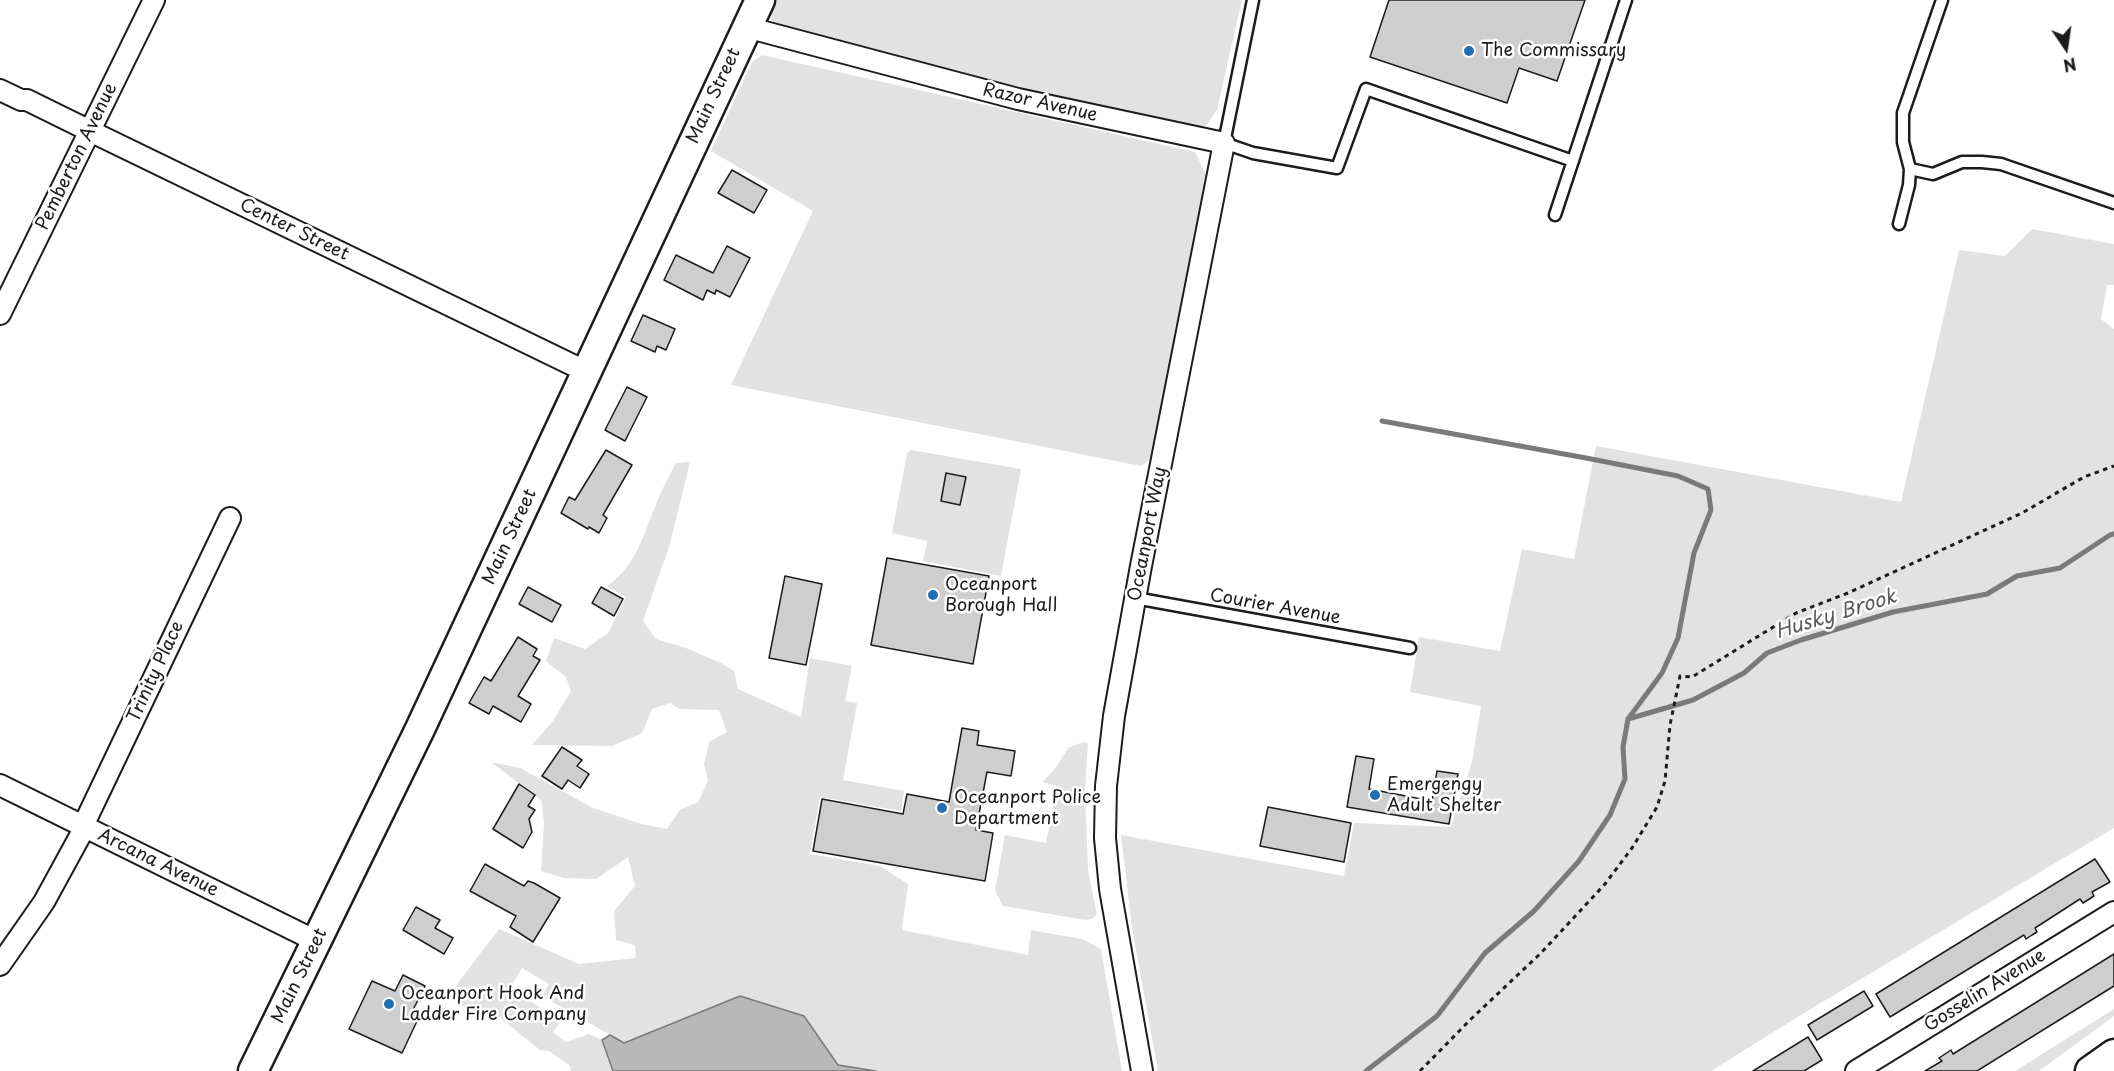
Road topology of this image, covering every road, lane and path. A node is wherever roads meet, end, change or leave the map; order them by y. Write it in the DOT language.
graph roads {
  1 [pos="154,0"];
  2 [pos="760,0"];
  3 [pos="1253,0"];
  4 [pos="1626,0"];
  5 [pos="1941,0"];
  6 [pos="746,27"];
  7 [pos="0,90"];
  8 [pos="90,131"];
  9 [pos="1224,143"];
  10 [pos="1573,161"];
  11 [pos="1911,169"];
  12 [pos="2114,203"];
  13 [pos="1555,215"];
  14 [pos="1899,224"];
  15 [pos="0,314"];
  16 [pos="587,372"];
  17 [pos="2114,466"];
  18 [pos="230,518"];
  19 [pos="1135,598"];
  20 [pos="1410,648"];
  21 [pos="0,785"];
  22 [pos="83,826"];
  23 [pos="2114,912"];
  24 [pos="316,941"];
  25 [pos="0,965"];
  26 [pos="2114,1054"];
  27 [pos="253,1071"];
  28 [pos="1142,1071"];
  29 [pos="1420,1071"];
  30 [pos="1856,1071"];
  31 [pos="2090,1071"];
  1 -- 8 [label="street, Pemberton Avenue"];
  2 -- 6 [label="street, Main Street"];
  3 -- 9 [label="lane, Oceanport Way"];
  4 -- 10 [label="lane"];
  5 -- 11 [label="lane"];
  6 -- 9 [label="street, Razor Avenue"];
  6 -- 16 [label="street, Main Street"];
  7 -- 8 [label="street, Center Street"];
  8 -- 15 [label="street, Pemberton Avenue"];
  8 -- 16 [label="street, Center Street"];
  9 -- 10 [label="lane, Razor Avenue"];
  9 -- 19 [label="street, Oceanport Way"];
  10 -- 13 [label="lane"];
  11 -- 12 [label="lane"];
  11 -- 14 [label="lane"];
  16 -- 24 [label="street, Main Street"];
  17 -- 29 [label="path"];
  18 -- 22 [label="street, Trinity Place"];
  19 -- 20 [label="lane, Courier Avenue"];
  19 -- 28 [label="street, Oceanport Way"];
  21 -- 22 [label="street, Arcana Avenue"];
  22 -- 24 [label="street, Arcana Avenue"];
  22 -- 25 [label="street, Trinity Place"];
  23 -- 30 [label="street, Gosselin Avenue"];
  24 -- 27 [label="street, Main Street"];
  26 -- 31 [label="street"];
}
